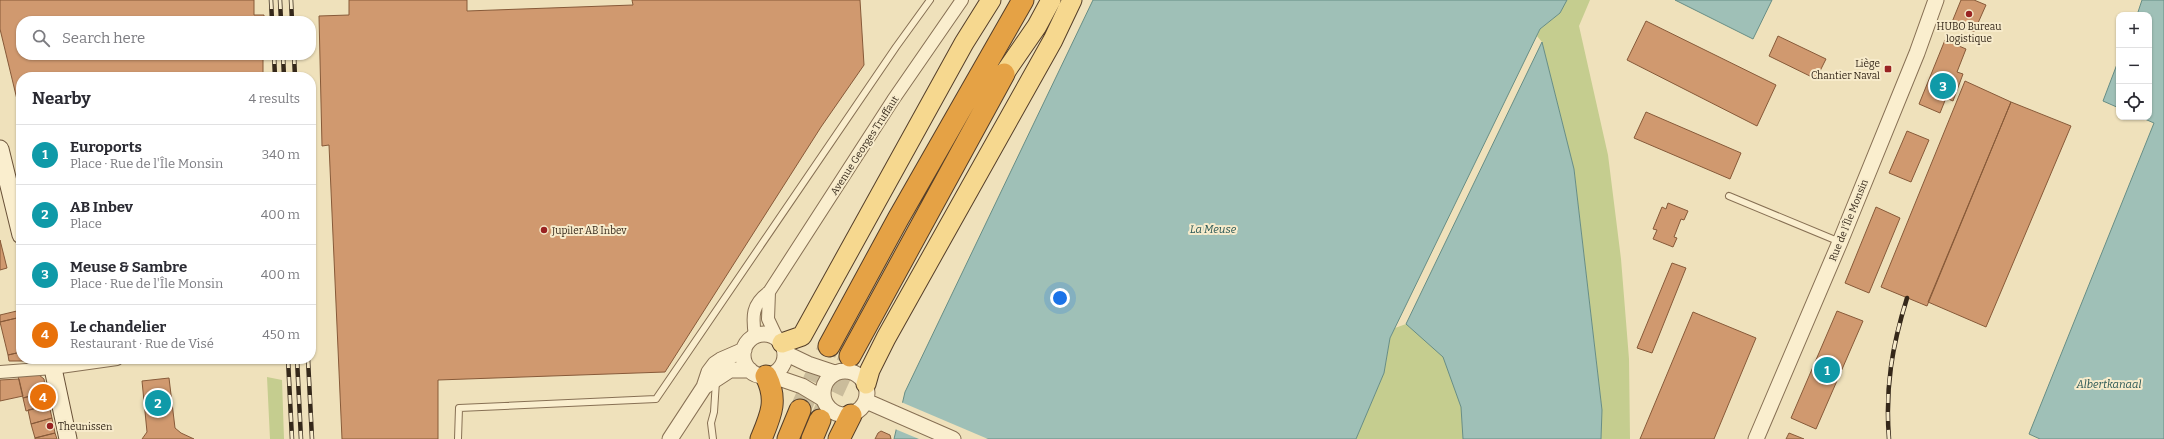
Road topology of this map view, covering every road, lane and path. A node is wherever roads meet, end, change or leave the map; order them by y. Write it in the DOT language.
graph roads {
  1 [pos="930,0"];
  2 [pos="962,0"];
  3 [pos="991,0"];
  4 [pos="1023,0"];
  5 [pos="1042,0"];
  6 [pos="1051,0"];
  7 [pos="1072,0"];
  8 [pos="1936,0"];
  9 [pos="1004,74"];
  10 [pos="0,149"];
  11 [pos="1729,196"];
  12 [pos="16,215"];
  13 [pos="1840,242"];
  14 [pos="769,292"];
  15 [pos="755,336"];
  16 [pos="781,344"];
  17 [pos="829,346"];
  18 [pos="744,350"];
  19 [pos="850,356"];
  20 [pos="52,364"];
  21 [pos="0,372"];
  22 [pos="835,373"];
  23 [pos="762,374"];
  24 [pos="710,383"];
  25 [pos="822,398"];
  26 [pos="861,400"];
  27 [pos="800,410"];
  28 [pos="820,420"];
  29 [pos="68,439"];
  30 [pos="458,439"];
  31 [pos="670,439"];
  32 [pos="713,439"];
  33 [pos="761,439"];
  34 [pos="788,439"];
  35 [pos="812,439"];
  36 [pos="839,439"];
  37 [pos="953,439"];
  38 [pos="1756,439"];
  1 -- 30 [label="lane"];
  2 -- 14 [label="street, Avenue Georges Truffaut"];
  3 -- 16 [label="main road"];
  4 -- 17 [label="highway"];
  5 -- 9 [label="main road"];
  6 -- 9 [label="main road"];
  7 -- 26 [label="main road"];
  8 -- 13 [label="street, Rue de l'Île Monsin"];
  9 -- 19 [label="highway"];
  10 -- 12 [label="main road"];
  11 -- 13 [label="lane"];
  13 -- 38 [label="street, Rue de l'Île Monsin"];
  14 -- 15 [label="street, Avenue Georges Truffaut"];
  14 -- 16 [label="street"];
  15 -- 16 [label="street"];
  15 -- 18 [label="street"];
  16 -- 22 [label="street"];
  16 -- 23 [label="street"];
  18 -- 23 [label="street"];
  18 -- 24 [label="street"];
  20 -- 21 [label="street"];
  20 -- 29 [label="main road"];
  22 -- 25 [label="street"];
  22 -- 26 [label="street"];
  23 -- 24 [label="street"];
  23 -- 25 [label="street"];
  23 -- 33 [label="highway"];
  24 -- 31 [label="street"];
  24 -- 32 [label="lane"];
  25 -- 26 [label="street"];
  26 -- 36 [label="highway"];
  26 -- 37 [label="street"];
  27 -- 34 [label="highway"];
  28 -- 35 [label="highway"];
}
